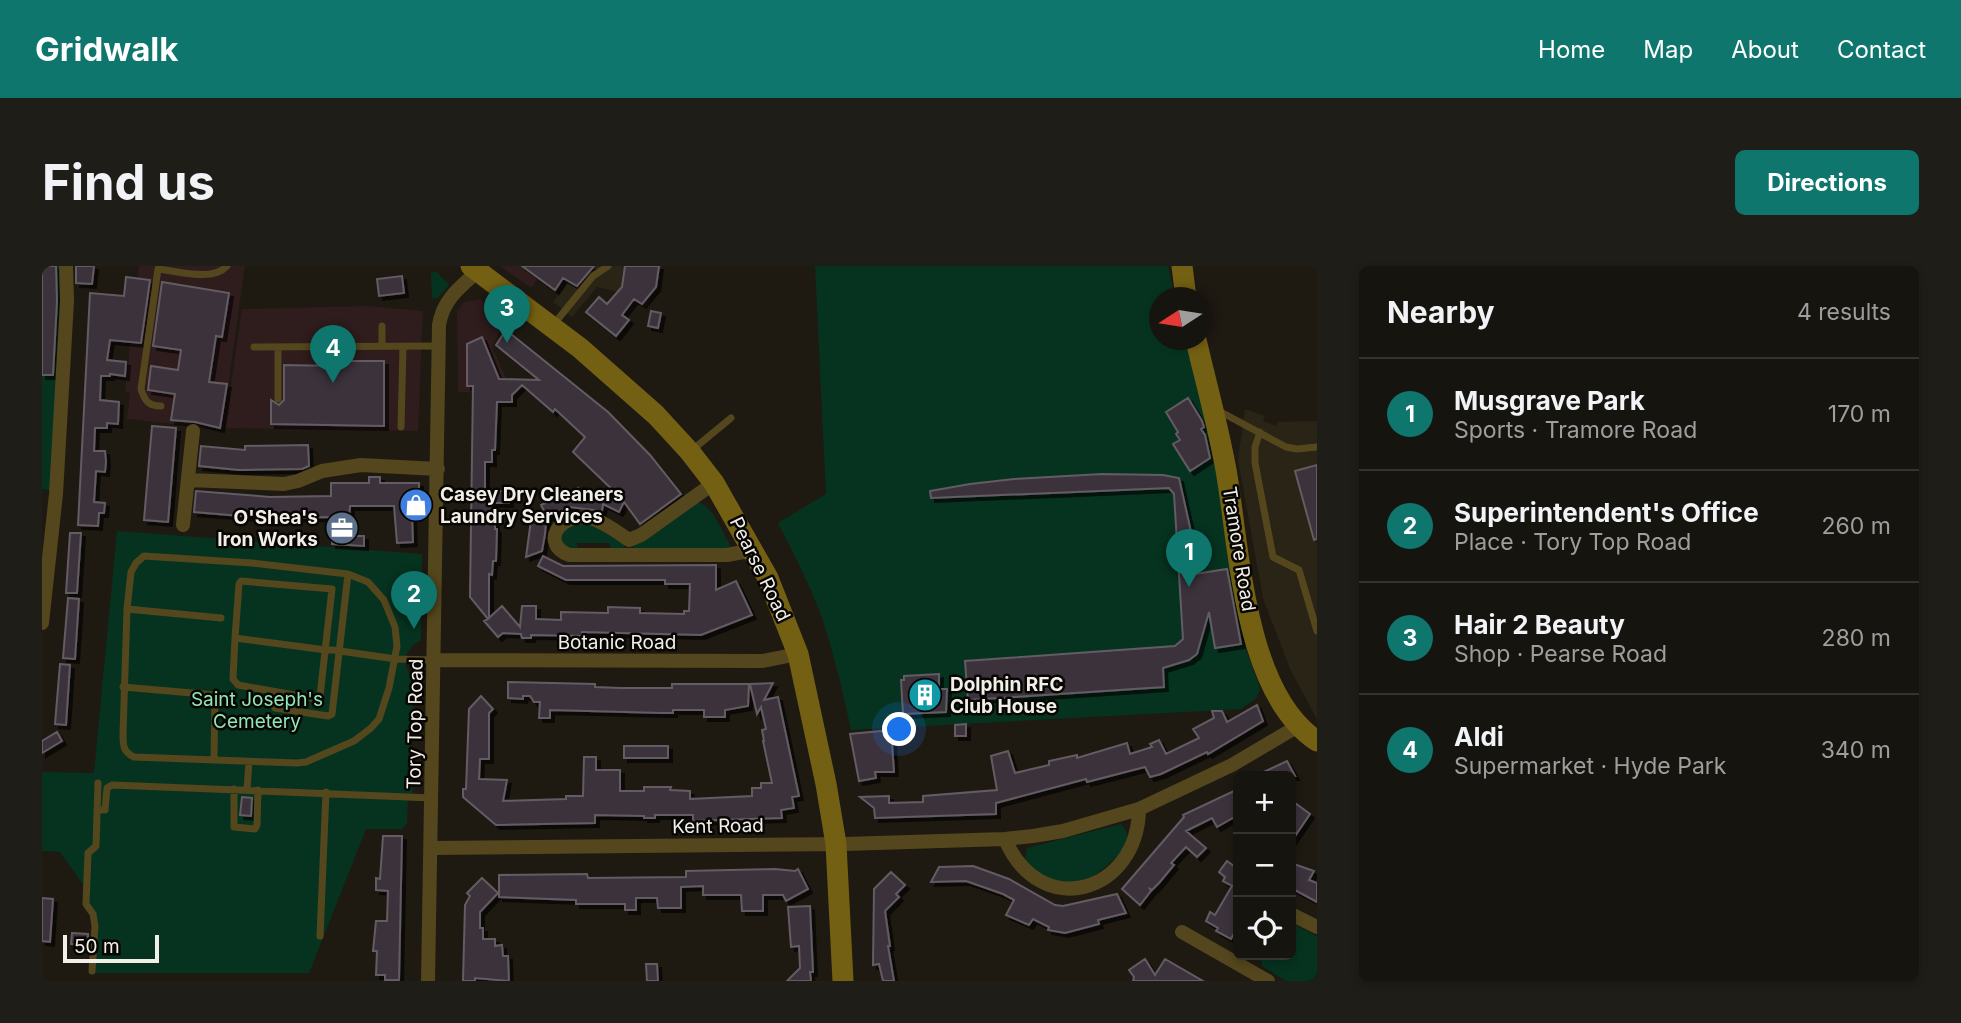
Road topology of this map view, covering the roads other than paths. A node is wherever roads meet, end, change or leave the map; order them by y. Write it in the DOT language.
graph roads {
  1 [pos="66,266"];
  2 [pos="227,266"];
  3 [pos="608,266"];
  4 [pos="1182,266"];
  5 [pos="474,269"];
  6 [pos="1185,287"];
  7 [pos="382,326"];
  8 [pos="552,326"];
  9 [pos="382,346"];
  10 [pos="403,346"];
  11 [pos="439,346"];
  12 [pos="254,347"];
  13 [pos="278,348"];
  14 [pos="1198,350"];
  15 [pos="278,399"];
  16 [pos="161,406"];
  17 [pos="1212,407"];
  18 [pos="731,418"];
  19 [pos="401,426"];
  20 [pos="193,430"];
  21 [pos="1260,432"];
  22 [pos="1317,447"];
  23 [pos="690,452"];
  24 [pos="438,469"];
  25 [pos="188,480"];
  26 [pos="714,483"];
  27 [pos="183,525"];
  28 [pos="629,540"];
  29 [pos="752,548"];
  30 [pos="629,555"];
  31 [pos="44,571"];
  32 [pos="348,574"];
  33 [pos="127,609"];
  34 [pos="221,618"];
  35 [pos="42,623"];
  36 [pos="1317,631"];
  37 [pos="235,638"];
  38 [pos="326,649"];
  39 [pos="340,651"];
  40 [pos="798,654"];
  41 [pos="396,659"];
  42 [pos="435,660"];
  43 [pos="123,687"];
  44 [pos="275,708"];
  45 [pos="1298,726"];
  46 [pos="1317,741"];
  47 [pos="214,759"];
  48 [pos="249,762"];
  49 [pos="98,783"];
  50 [pos="234,789"];
  51 [pos="247,789"];
  52 [pos="258,790"];
  53 [pos="326,792"];
  54 [pos="433,798"];
  55 [pos="1139,809"];
  56 [pos="97,810"];
  57 [pos="1005,839"];
  58 [pos="836,844"];
  59 [pos="432,848"];
  60 [pos="1296,917"];
  61 [pos="1317,928"];
  62 [pos="1182,932"];
  63 [pos="320,936"];
  64 [pos="1233,954"];
  65 [pos="1246,960"];
  66 [pos="92,971"];
  67 [pos="428,981"];
  68 [pos="843,981"];
  69 [pos="1268,981"];
  1 -- 31 [label="street"];
  2 -- 16 [label="lane"];
  3 -- 8 [label="lane"];
  4 -- 6 [label="street"];
  5 -- 8 [label="street, Pearse Road"];
  5 -- 11 [label="street, Tory Top Road"];
  7 -- 9 [label="lane"];
  8 -- 23 [label="street, Pearse Road"];
  9 -- 10 [label="lane"];
  9 -- 13 [label="lane"];
  10 -- 11 [label="lane"];
  10 -- 19 [label="lane"];
  11 -- 24 [label="street, Tory Top Road"];
  12 -- 13 [label="lane"];
  13 -- 15 [label="lane"];
  14 -- 17 [label="street, Tramore Road"];
  17 -- 21 [label="lane"];
  17 -- 45 [label="street, Tramore Road"];
  18 -- 23 [label="lane"];
  20 -- 25 [label="street"];
  21 -- 22 [label="lane"];
  21 -- 36 [label="lane"];
  23 -- 26 [label="street, Pearse Road"];
  24 -- 25 [label="street"];
  24 -- 42 [label="street, Tory Top Road"];
  25 -- 27 [label="street"];
  26 -- 28 [label="street"];
  26 -- 29 [label="street, Pearse Road"];
  28 -- 30 [label="street"];
  28 -- 30 [label="street"];
  29 -- 30 [label="street"];
  29 -- 40 [label="street, Pearse Road"];
  31 -- 35 [label="street"];
  32 -- 33 [label="lane"];
  32 -- 39 [label="lane"];
  32 -- 41 [label="lane"];
  33 -- 34 [label="lane"];
  33 -- 43 [label="lane"];
  37 -- 38 [label="lane"];
  37 -- 38 [label="lane"];
  37 -- 38 [label="lane"];
  38 -- 39 [label="lane"];
  39 -- 41 [label="lane"];
  39 -- 44 [label="lane"];
  40 -- 42 [label="street, Botanic Road"];
  40 -- 58 [label="street, Pearse Road"];
  41 -- 42 [label="lane"];
  41 -- 48 [label="lane"];
  42 -- 54 [label="street, Tory Top Road"];
  43 -- 47 [label="lane"];
  43 -- 47 [label="lane"];
  45 -- 46 [label="street, Tramore Road"];
  45 -- 55 [label="street, Kent Road"];
  47 -- 48 [label="lane"];
  48 -- 51 [label="lane"];
  49 -- 56 [label="lane"];
  50 -- 51 [label="lane"];
  50 -- 52 [label="lane"];
  50 -- 56 [label="lane"];
  51 -- 52 [label="lane"];
  52 -- 53 [label="lane"];
  53 -- 54 [label="lane"];
  53 -- 63 [label="lane"];
  54 -- 59 [label="street, Tory Top Road"];
  55 -- 57 [label="street, Kent Road"];
  55 -- 57 [label="street"];
  56 -- 66 [label="lane"];
  57 -- 58 [label="street, Kent Road"];
  58 -- 59 [label="street, Kent Road"];
  58 -- 68 [label="street, Pearse Road"];
  59 -- 67 [label="street, Tory Top Road"];
  60 -- 61 [label="street"];
  62 -- 64 [label="street"];
  65 -- 69 [label="street"];
}
